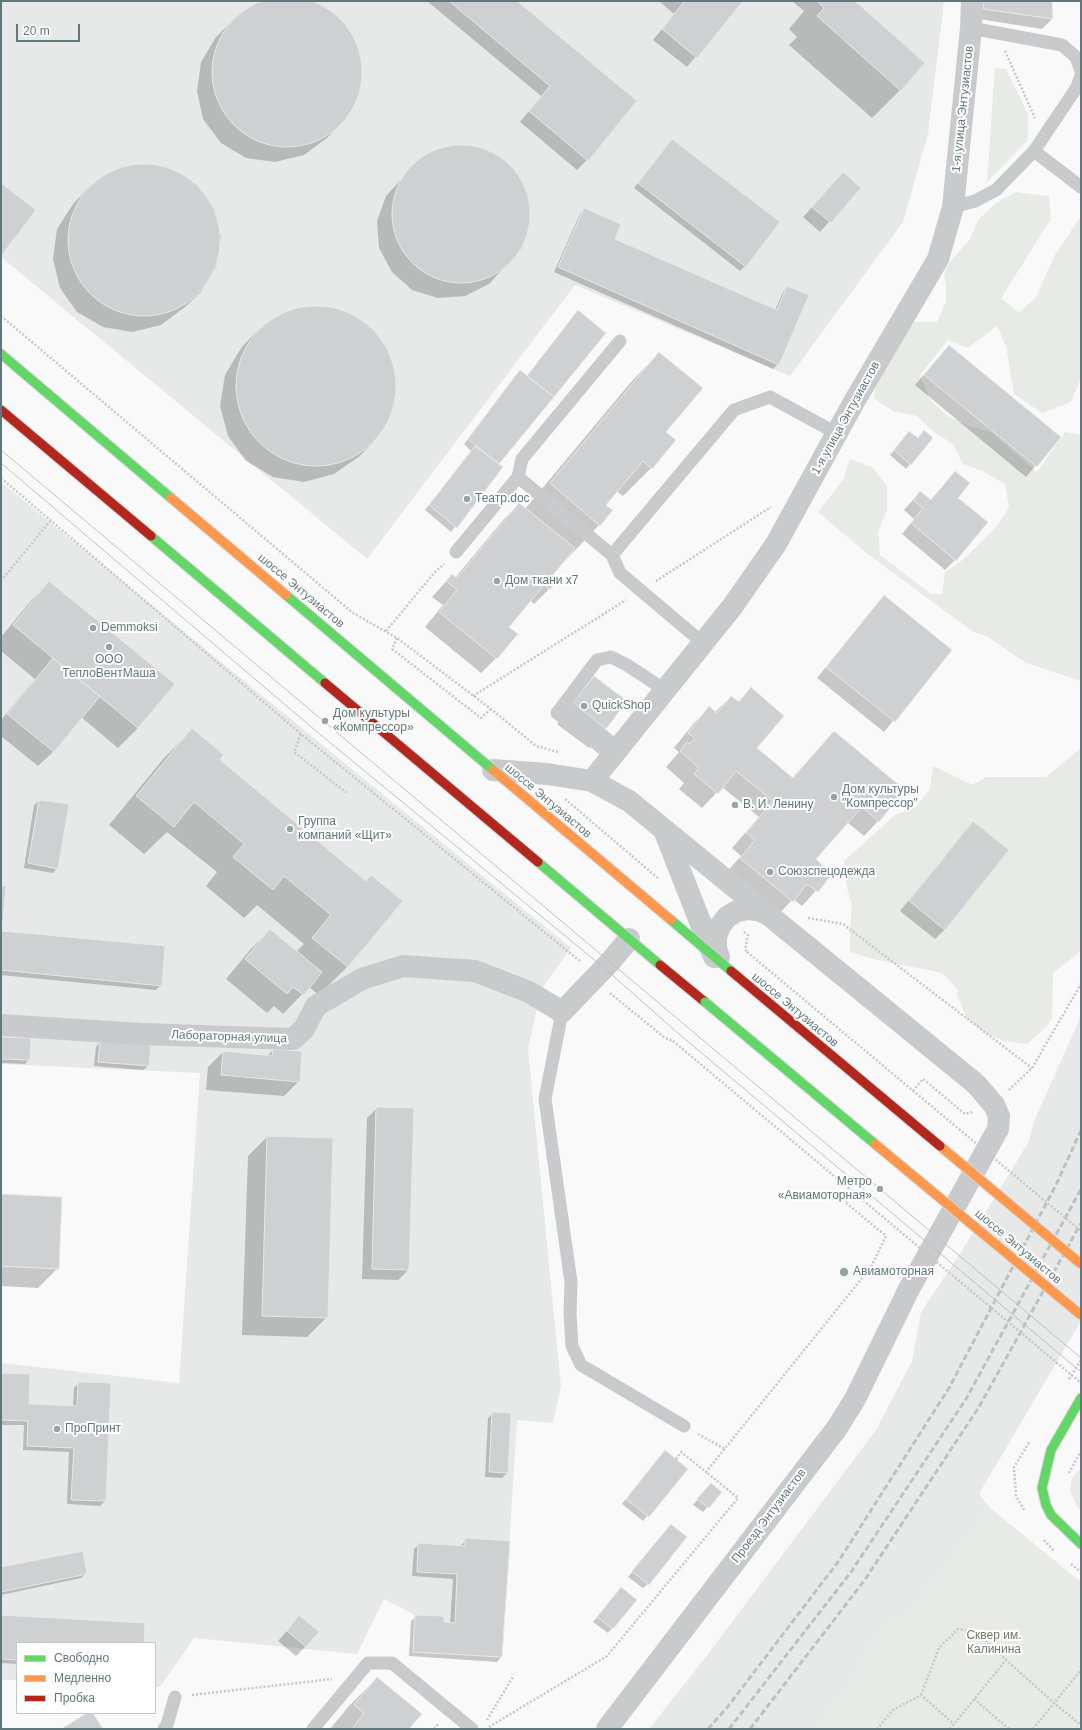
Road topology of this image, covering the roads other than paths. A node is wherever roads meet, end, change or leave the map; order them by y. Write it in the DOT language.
graph roads {
  1 [pos="972,1"];
  2 [pos="971,28"];
  3 [pos="1081,71"];
  4 [pos="1081,75"];
  5 [pos="1034,151"];
  6 [pos="1081,187"];
  7 [pos="953,207"];
  8 [pos="620,341"];
  9 [pos="1,354"];
  10 [pos="1,410"];
  11 [pos="836,434"];
  12 [pos="518,477"];
  13 [pos="456,552"];
  14 [pos="612,555"];
  15 [pos="703,643"];
  16 [pos="665,690"];
  17 [pos="615,752"];
  18 [pos="494,770"];
  19 [pos="592,781"];
  20 [pos="663,829"];
  21 [pos="771,917"];
  22 [pos="628,939"];
  23 [pos="724,966"];
  24 [pos="562,1012"];
  25 [pos="1,1024"];
  26 [pos="1081,1264"];
  27 [pos="1081,1315"];
  28 [pos="1081,1398"];
  29 [pos="684,1426"];
  30 [pos="1081,1544"];
  31 [pos="175,1697"];
  32 [pos="164,1729"];
  33 [pos="313,1729"];
  34 [pos="472,1729"];
  35 [pos="607,1729"];
  1 -- 2 [label="street, 1-я улица Энтузиастов"];
  2 -- 3 [label="lane"];
  2 -- 7 [label="street, 1-я улица Энтузиастов"];
  4 -- 5 [label="lane"];
  5 -- 6 [label="lane"];
  5 -- 7 [label="lane"];
  7 -- 11 [label="street, 1-я улица Энтузиастов"];
  8 -- 12 [label="lane"];
  9 -- 18 [label="main road, шоссе Энтузиастов"];
  10 -- 22 [label="main road, шоссе Энтузиастов"];
  11 -- 14 [label="lane"];
  11 -- 15 [label="street, 1-я улица Энтузиастов"];
  12 -- 13 [label="lane"];
  12 -- 14 [label="lane"];
  14 -- 15 [label="lane"];
  15 -- 16 [label="street, 1-я улица Энтузиастов"];
  16 -- 17 [label="street, 1-я улица Энтузиастов"];
  16 -- 17 [label="lane"];
  17 -- 19 [label="street, 1-я улица Энтузиастов"];
  18 -- 19 [label="street"];
  18 -- 23 [label="main road, шоссе Энтузиастов"];
  19 -- 20 [label="street"];
  20 -- 21 [label="street"];
  20 -- 23 [label="street"];
  21 -- 23 [label="street"];
  21 -- 35 [label="street, Проезд Энтузиастов"];
  22 -- 24 [label="street"];
  22 -- 27 [label="main road, шоссе Энтузиастов, bridge"];
  23 -- 26 [label="main road, шоссе Энтузиастов, bridge"];
  24 -- 25 [label="street, Лабораторная улица"];
  24 -- 29 [label="lane"];
  28 -- 30 [label="main road"];
  31 -- 32 [label="lane"];
  33 -- 34 [label="lane"];
}
